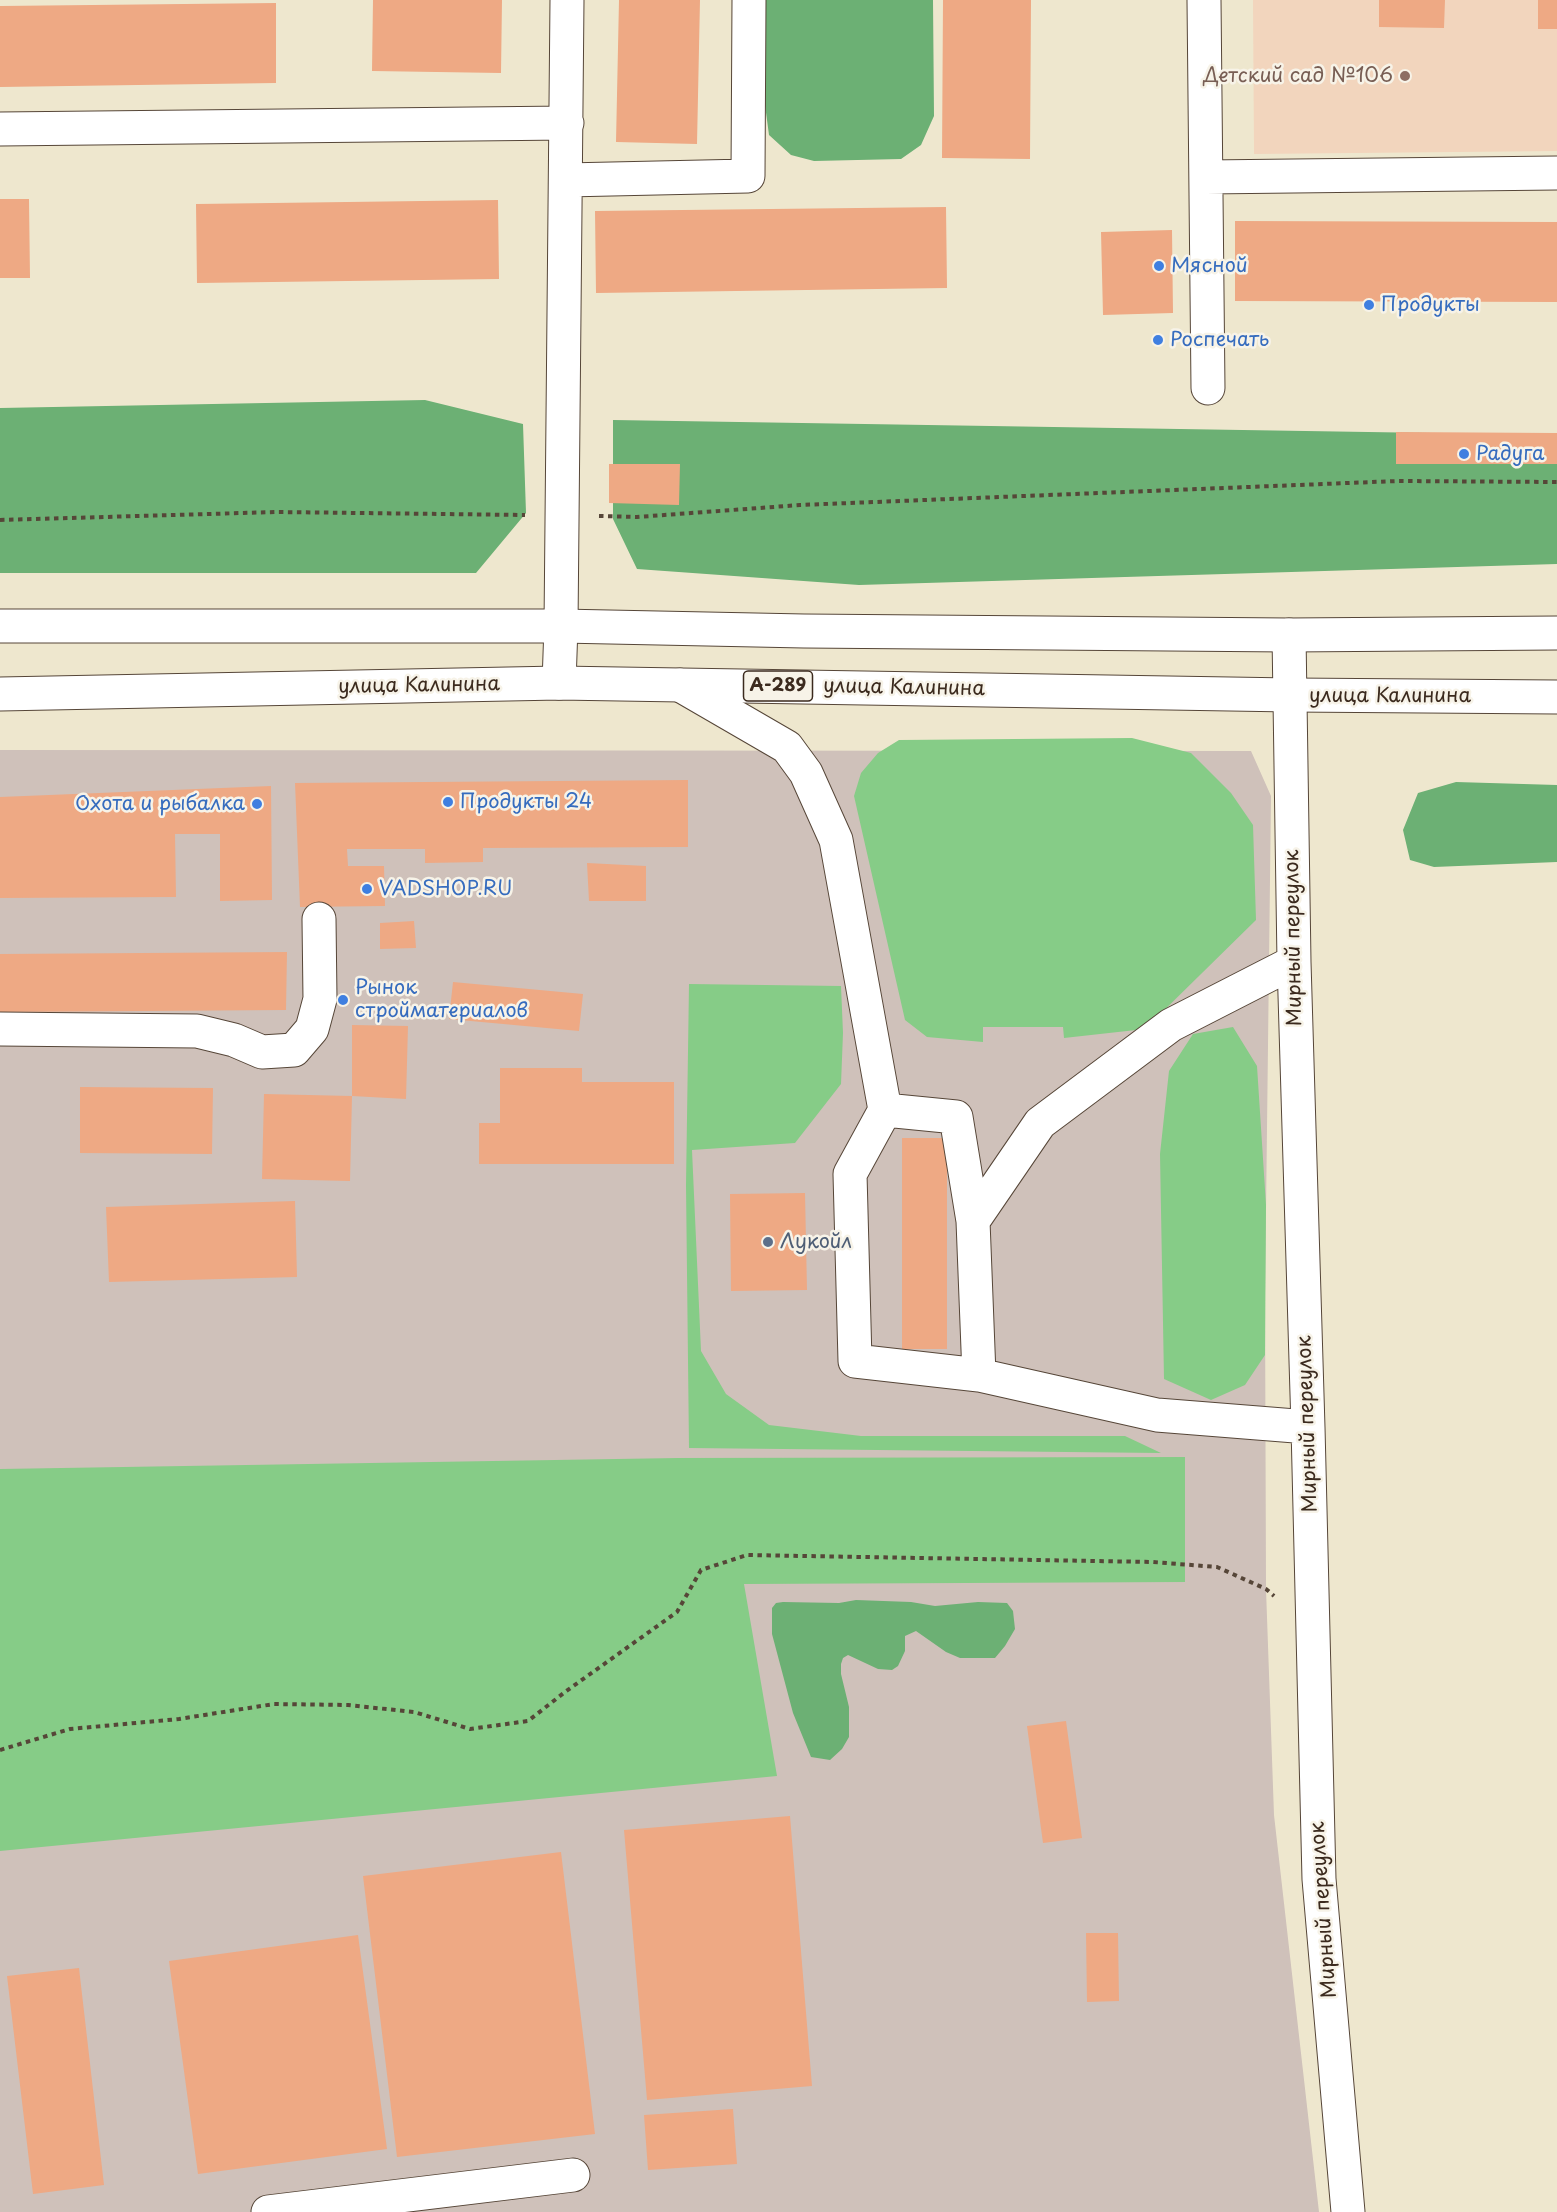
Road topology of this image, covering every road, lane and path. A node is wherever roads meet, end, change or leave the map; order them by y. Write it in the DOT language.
graph roads {
  1 [pos="567,0"];
  2 [pos="749,0"];
  3 [pos="1204,0"];
  4 [pos="567,123"];
  5 [pos="0,129"];
  6 [pos="1557,173"];
  7 [pos="1206,177"];
  8 [pos="566,180"];
  9 [pos="1208,388"];
  10 [pos="1557,482"];
  11 [pos="561,515"];
  12 [pos="0,520"];
  13 [pos="0,626"];
  14 [pos="561,626"];
  15 [pos="1557,633"];
  16 [pos="1289,635"];
  17 [pos="559,683"];
  18 [pos="680,685"];
  19 [pos="0,694"];
  20 [pos="1291,695"];
  21 [pos="1557,697"];
  22 [pos="319,919"];
  23 [pos="1294,962"];
  24 [pos="0,1029"];
  25 [pos="885,1110"];
  26 [pos="973,1221"];
  27 [pos="979,1375"];
  28 [pos="1308,1427"];
  29 [pos="1313,1625"];
  30 [pos="0,1750"];
  31 [pos="573,2175"];
  32 [pos="268,2212"];
  33 [pos="1348,2212"];
  1 -- 4 [label="main road"];
  2 -- 8 [label="main road"];
  3 -- 7 [label="main road"];
  4 -- 5 [label="main road"];
  4 -- 8 [label="main road"];
  6 -- 7 [label="main road"];
  7 -- 9 [label="main road"];
  8 -- 11 [label="main road"];
  10 -- 11 [label="path"];
  11 -- 12 [label="path"];
  11 -- 14 [label="main road"];
  13 -- 14 [label="main road"];
  14 -- 16 [label="main road"];
  14 -- 17 [label="main road"];
  15 -- 16 [label="main road"];
  16 -- 20 [label="main road, Мирный переулок"];
  17 -- 18 [label="main road, улица Калинина / А-289"];
  17 -- 19 [label="main road, улица Калинина / А-289"];
  18 -- 20 [label="main road, улица Калинина / А-289"];
  18 -- 25 [label="main road"];
  20 -- 21 [label="main road, улица Калинина / А-289"];
  20 -- 23 [label="main road, Мирный переулок"];
  22 -- 24 [label="main road"];
  23 -- 26 [label="main road"];
  23 -- 28 [label="main road, Мирный переулок"];
  25 -- 26 [label="main road"];
  25 -- 27 [label="main road"];
  26 -- 27 [label="main road"];
  27 -- 28 [label="main road"];
  28 -- 29 [label="main road, Мирный переулок"];
  29 -- 30 [label="path"];
  29 -- 33 [label="main road, Мирный переулок"];
  31 -- 32 [label="main road"];
}
